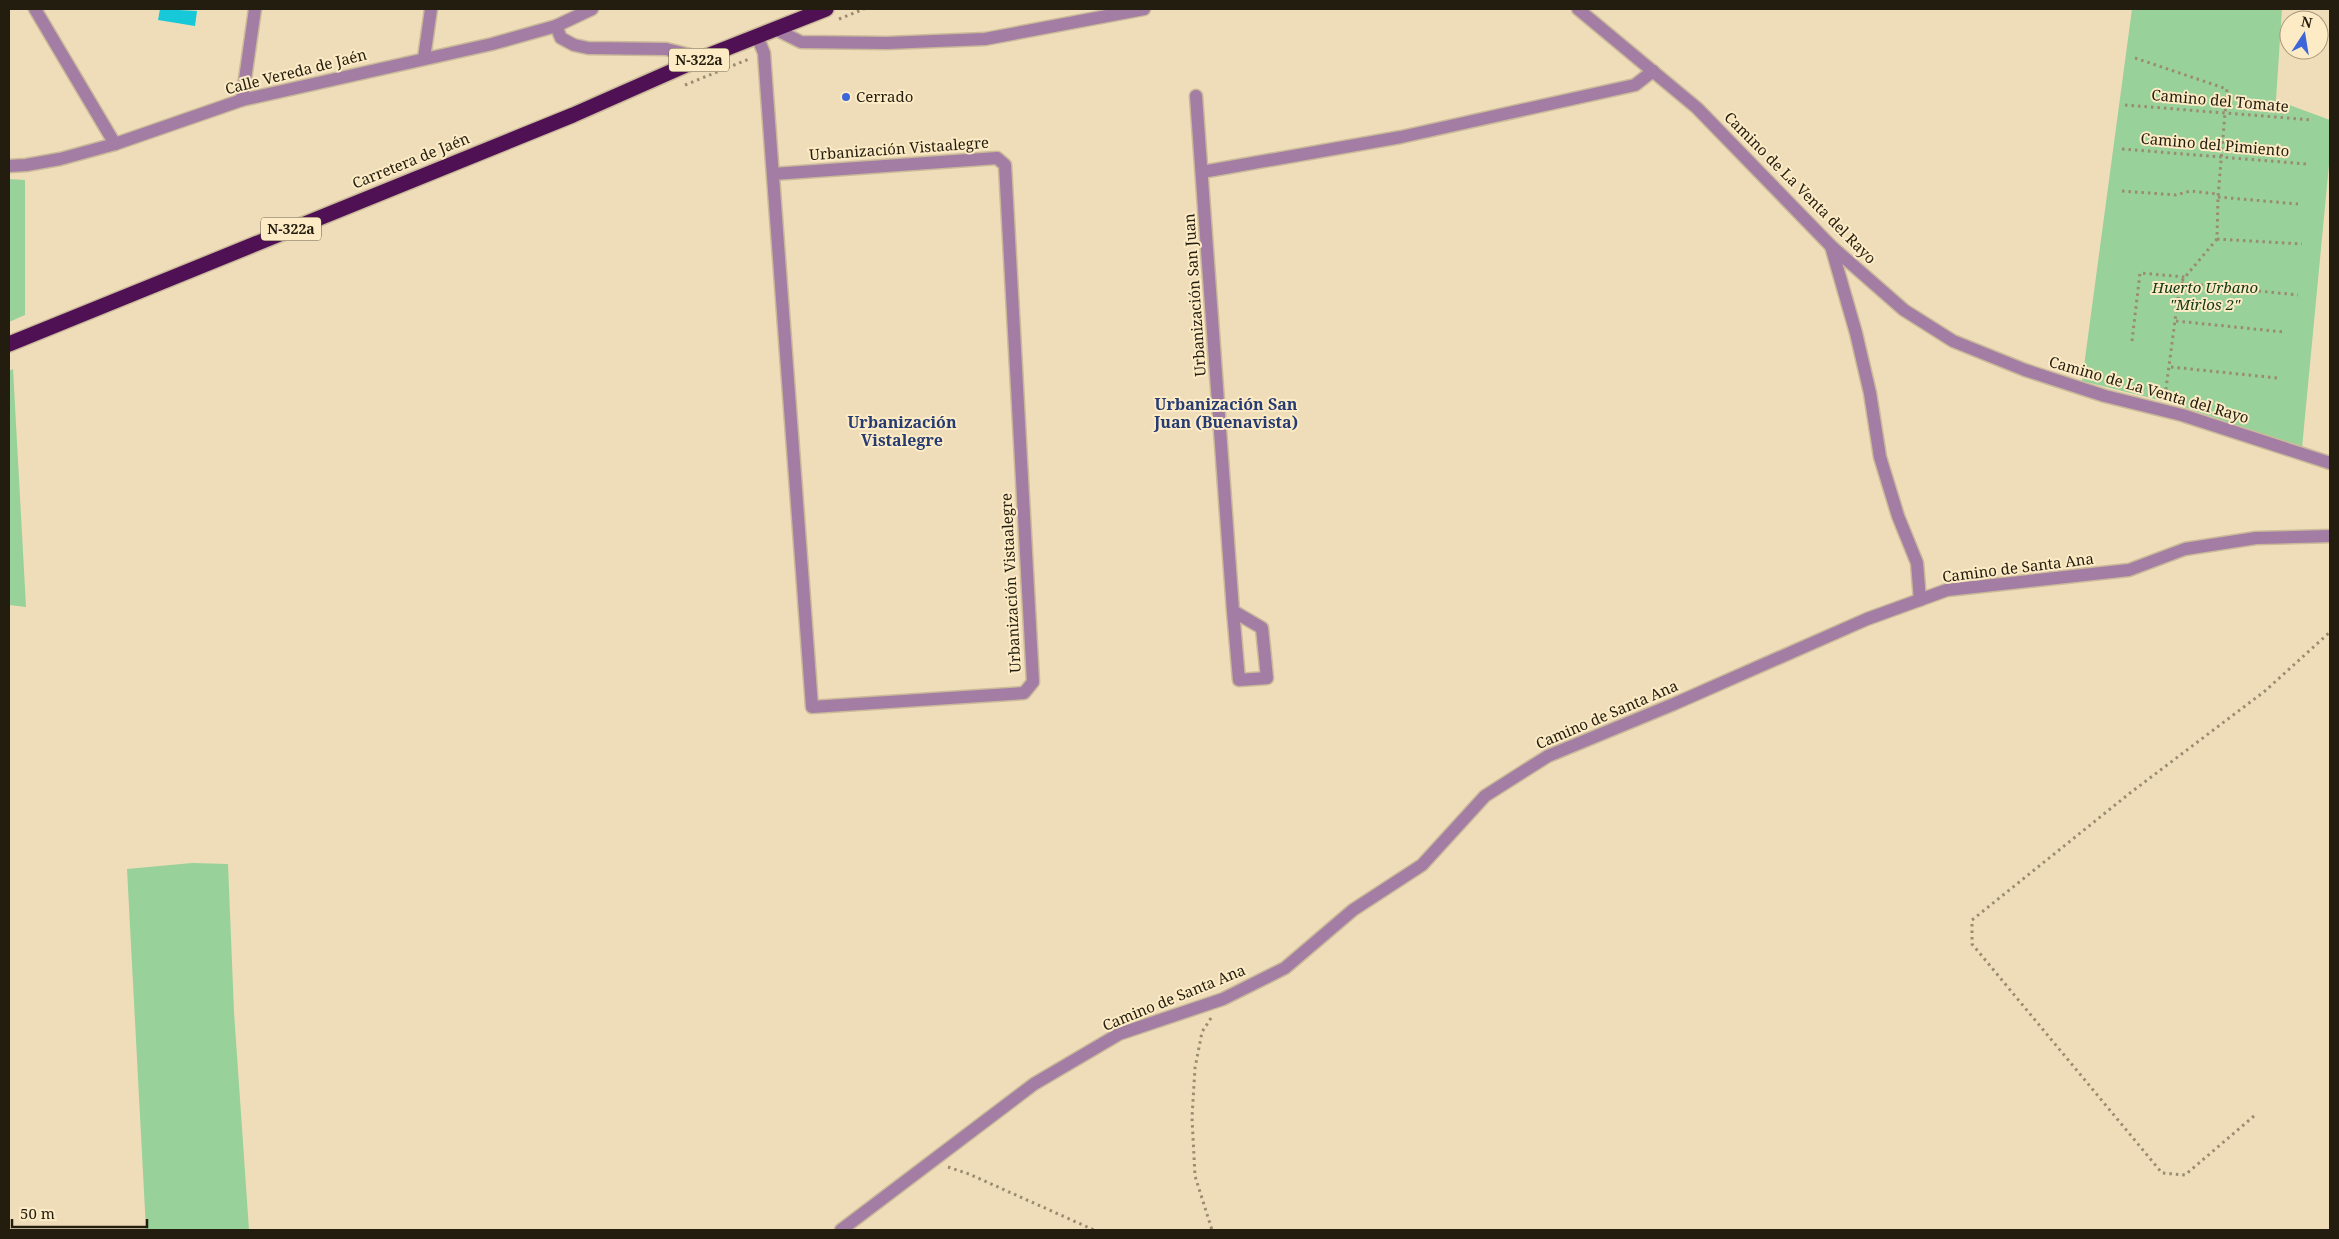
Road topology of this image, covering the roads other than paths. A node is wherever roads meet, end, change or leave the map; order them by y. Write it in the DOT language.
graph roads {
  1 [pos="35,9"];
  2 [pos="256,9"];
  3 [pos="431,9"];
  4 [pos="592,9"];
  5 [pos="826,9"];
  6 [pos="1144,9"];
  7 [pos="1578,9"];
  8 [pos="556,26"];
  9 [pos="775,29"];
  10 [pos="757,36"];
  11 [pos="424,58"];
  12 [pos="702,58"];
  13 [pos="1653,71"];
  14 [pos="1196,96"];
  15 [pos="242,100"];
  16 [pos="116,144"];
  17 [pos="9,166"];
  18 [pos="1202,172"];
  19 [pos="773,174"];
  20 [pos="1831,246"];
  21 [pos="9,344"];
  22 [pos="2330,463"];
  23 [pos="2330,536"];
  24 [pos="1920,600"];
  25 [pos="1233,610"];
  26 [pos="841,1230"];
  1 -- 16 [label="street"];
  2 -- 15 [label="street"];
  3 -- 11 [label="street"];
  4 -- 8 [label="street, Calle Vereda de Jaén"];
  5 -- 9 [label="highway, Carretera de Jaén / N-322a"];
  6 -- 9 [label="street"];
  7 -- 13 [label="street, Camino de La Venta del Rayo"];
  8 -- 11 [label="street, Calle Vereda de Jaén"];
  8 -- 12 [label="street"];
  9 -- 10 [label="highway, Carretera de Jaén / N-322a"];
  10 -- 12 [label="highway, Carretera de Jaén / N-322a"];
  10 -- 19 [label="street, Urbanización Vistaalegre"];
  11 -- 15 [label="street, Calle Vereda de Jaén"];
  12 -- 21 [label="highway, Carretera de Jaén / N-322a"];
  13 -- 18 [label="street"];
  13 -- 20 [label="street, Camino de La Venta del Rayo"];
  14 -- 18 [label="street, Urbanización San Juan"];
  15 -- 16 [label="street, Calle Vereda de Jaén"];
  16 -- 17 [label="street, Calle Vereda de Jaén"];
  18 -- 25 [label="street, Urbanización San Juan"];
  19 -- 19 [label="street, Urbanización Vistaalegre"];
  20 -- 22 [label="street, Camino de La Venta del Rayo"];
  20 -- 24 [label="street"];
  23 -- 24 [label="street, Camino de Santa Ana"];
  24 -- 26 [label="street, Camino de Santa Ana"];
  25 -- 25 [label="street, Urbanización San Juan"];
}
